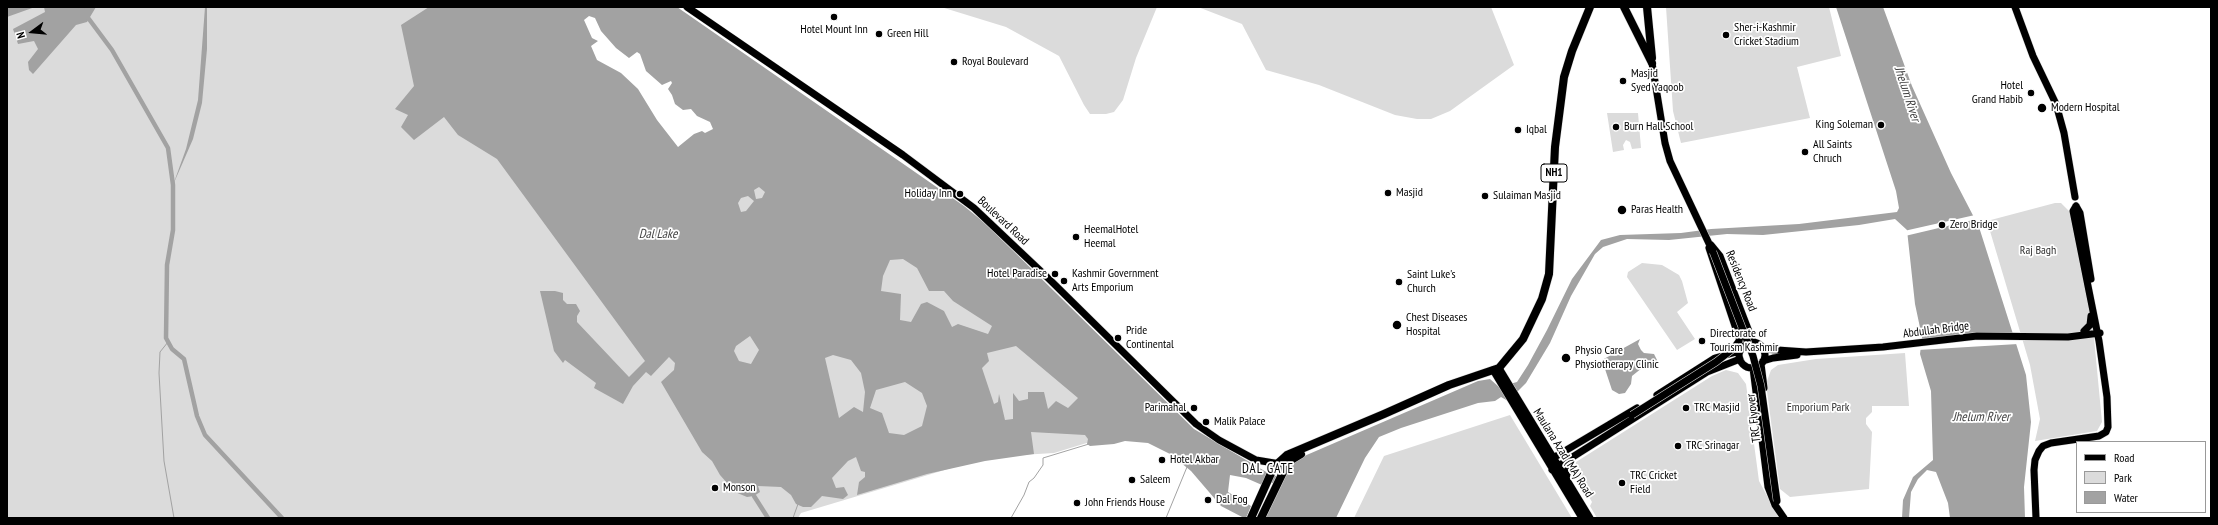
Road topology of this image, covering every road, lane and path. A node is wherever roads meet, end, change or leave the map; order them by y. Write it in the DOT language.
graph roads {
  1 [pos="687,7"];
  2 [pos="1590,7"];
  3 [pos="1624,7"];
  4 [pos="1647,7"];
  5 [pos="2015,7"];
  6 [pos="1652,63"];
  7 [pos="2075,197"];
  8 [pos="1708,241"];
  9 [pos="2088,289"];
  10 [pos="1742,328"];
  11 [pos="2084,331"];
  12 [pos="2098,333"];
  13 [pos="2060,337"];
  14 [pos="1753,342"];
  15 [pos="1741,349"];
  16 [pos="1763,349"];
  17 [pos="1806,352"];
  18 [pos="1740,359"];
  19 [pos="1762,362"];
  20 [pos="1753,368"];
  21 [pos="1498,373"];
  22 [pos="1430,395"];
  23 [pos="1627,418"];
  24 [pos="1625,426"];
  25 [pos="1570,457"];
  26 [pos="1550,459"];
  27 [pos="1287,464"];
  28 [pos="1274,468"];
  29 [pos="1555,468"];
  30 [pos="1566,479"];
  31 [pos="1779,509"];
  32 [pos="1252,518"];
  33 [pos="1261,518"];
  34 [pos="1582,518"];
  35 [pos="1590,518"];
  36 [pos="1784,518"];
  37 [pos="2036,518"];
  1 -- 28 [label="main road, Boulevard Road"];
  2 -- 21 [label="highway, NH1"];
  3 -- 6 [label="highway"];
  4 -- 6 [label="highway"];
  5 -- 7 [label="main road"];
  6 -- 8 [label="main road"];
  8 -- 10 [label="main road, TRC Flyover, bridge"];
  8 -- 14 [label="main road, Residency Road"];
  8 -- 15 [label="main road, Residency Road"];
  9 -- 11 [label="main road"];
  9 -- 12 [label="main road"];
  9 -- 12 [label="main road"];
  10 -- 23 [label="main road, bridge"];
  10 -- 31 [label="main road, TRC Flyover, bridge"];
  11 -- 12 [label="main road"];
  11 -- 13 [label="main road"];
  12 -- 13 [label="main road"];
  12 -- 37 [label="main road"];
  13 -- 17 [label="main road, Abdullah Bridge"];
  14 -- 15 [label="main road"];
  14 -- 16 [label="main road"];
  15 -- 18 [label="main road"];
  15 -- 23 [label="main road"];
  16 -- 17 [label="main road"];
  16 -- 19 [label="main road"];
  17 -- 19 [label="main road"];
  18 -- 20 [label="main road"];
  18 -- 24 [label="main road"];
  19 -- 20 [label="main road"];
  19 -- 31 [label="main road"];
  20 -- 31 [label="main road"];
  21 -- 22 [label="highway"];
  21 -- 26 [label="main road, Maulana Azad (MA) Road"];
  22 -- 27 [label="highway"];
  22 -- 28 [label="highway"];
  23 -- 24 [label="main road"];
  23 -- 26 [label="main road"];
  24 -- 25 [label="main road"];
  25 -- 29 [label="main road"];
  25 -- 30 [label="main road"];
  26 -- 29 [label="main road, Maulana Azad (MA) Road"];
  27 -- 28 [label="main road, Boulevard Road"];
  27 -- 33 [label="highway"];
  28 -- 32 [label="highway"];
  29 -- 30 [label="main road, Maulana Azad (MA) Road"];
  29 -- 34 [label="main road, Maulana Azad (MA) Road"];
  30 -- 35 [label="main road, Maulana Azad (MA) Road"];
  31 -- 36 [label="main road"];
}
